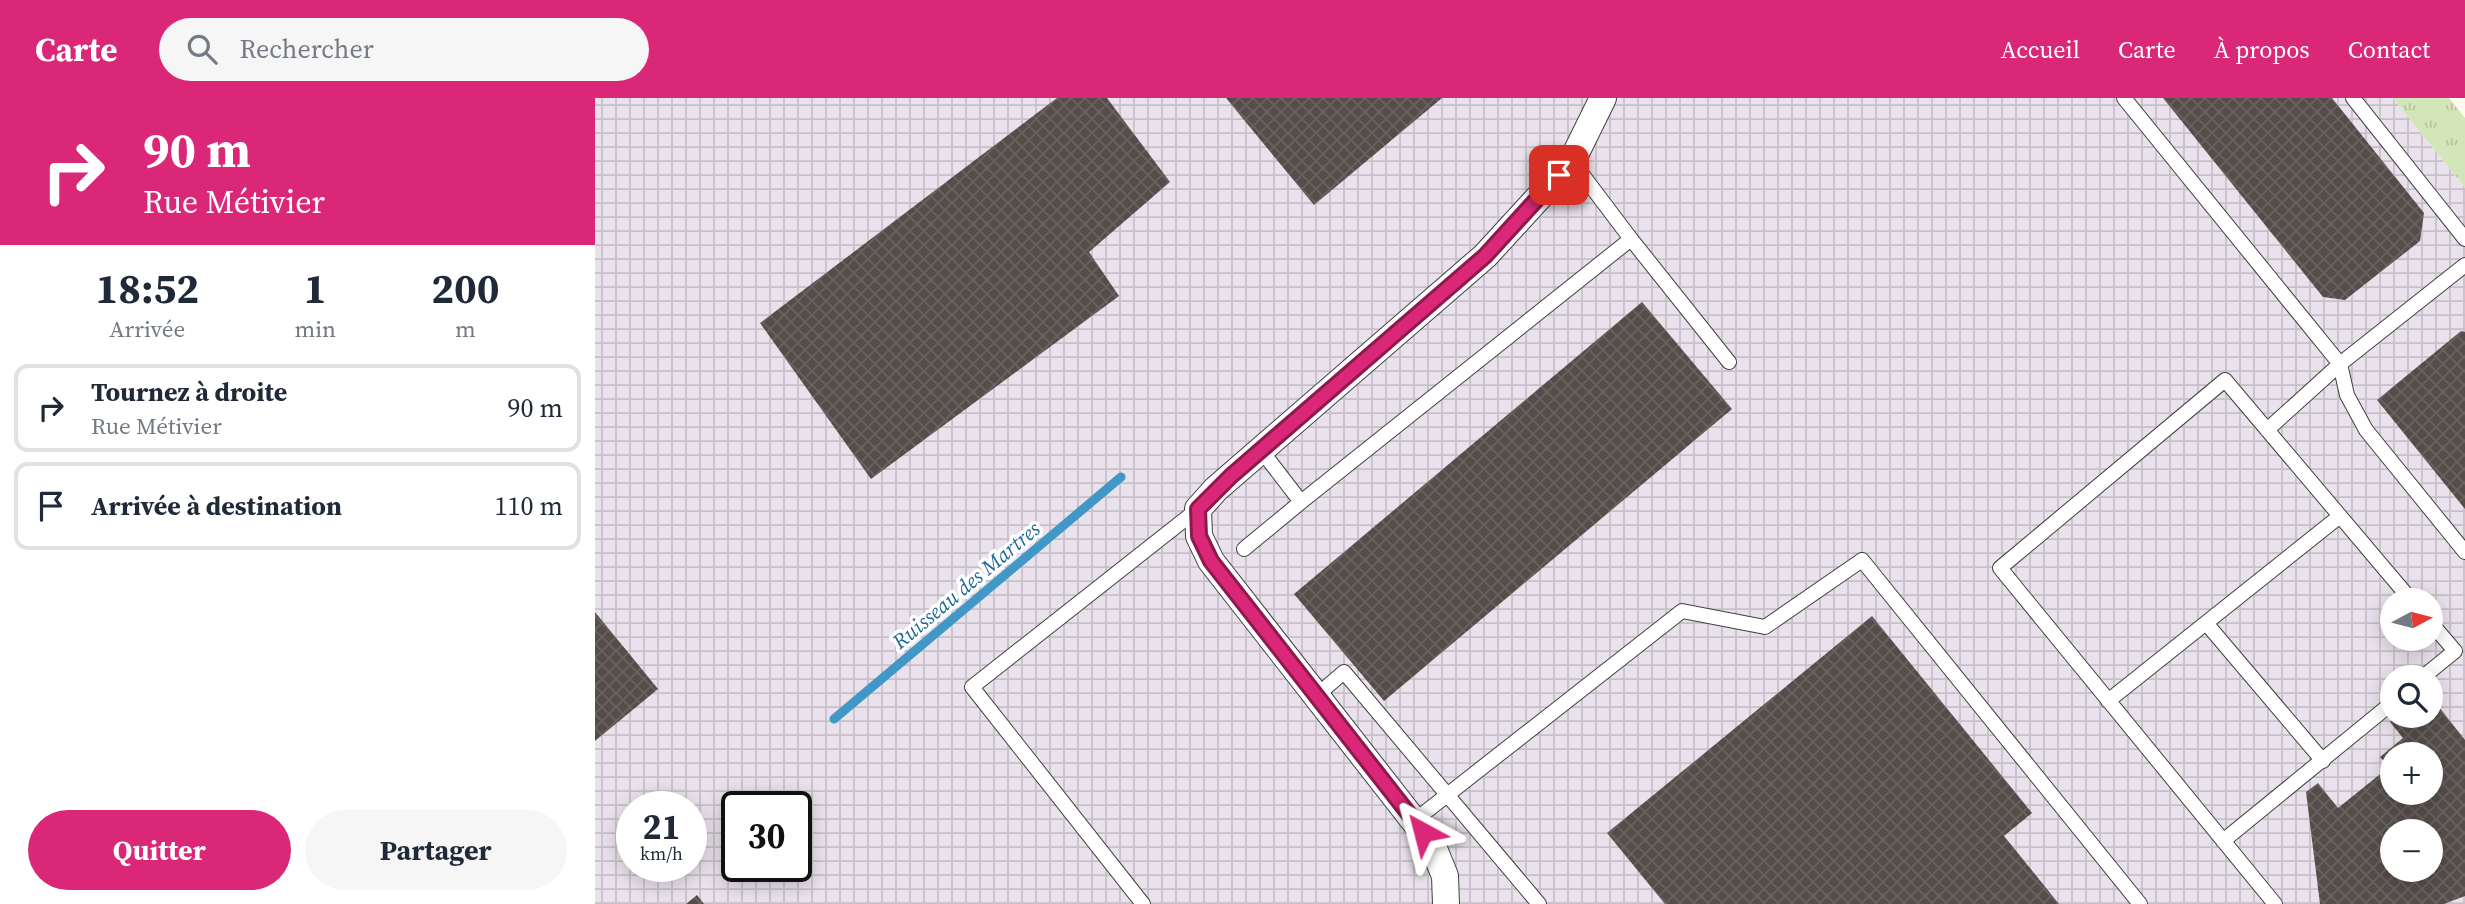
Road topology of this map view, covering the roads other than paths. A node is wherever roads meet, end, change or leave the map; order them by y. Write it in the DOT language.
graph roads {
  1 [pos="1603,98"];
  2 [pos="2124,98"];
  3 [pos="2353,98"];
  4 [pos="1572,161"];
  5 [pos="1631,239"];
  6 [pos="2465,239"];
  7 [pos="2465,265"];
  8 [pos="1729,362"];
  9 [pos="2340,364"];
  10 [pos="2267,430"];
  11 [pos="1261,450"];
  12 [pos="1301,502"];
  13 [pos="1198,509"];
  14 [pos="2340,516"];
  15 [pos="1244,549"];
  16 [pos="2465,552"];
  17 [pos="2401,588"];
  18 [pos="2206,624"];
  19 [pos="2443,635"];
  20 [pos="2460,652"];
  21 [pos="2441,665"];
  22 [pos="1316,696"];
  23 [pos="2108,701"];
  24 [pos="2380,713"];
  25 [pos="2323,761"];
  26 [pos="1448,794"];
  27 [pos="1414,821"];
  28 [pos="2223,841"];
  29 [pos="1143,904"];
  30 [pos="1446,904"];
  31 [pos="1539,904"];
  32 [pos="2140,904"];
  33 [pos="2275,904"];
  1 -- 4 [label="street"];
  2 -- 9 [label="lane"];
  3 -- 6 [label="lane"];
  4 -- 5 [label="lane"];
  4 -- 11 [label="street"];
  5 -- 8 [label="lane"];
  5 -- 12 [label="lane"];
  7 -- 9 [label="lane"];
  9 -- 10 [label="lane"];
  9 -- 16 [label="lane"];
  10 -- 14 [label="lane"];
  10 -- 23 [label="lane"];
  11 -- 12 [label="lane"];
  11 -- 13 [label="street"];
  12 -- 15 [label="lane"];
  13 -- 22 [label="street"];
  13 -- 29 [label="lane"];
  14 -- 17 [label="lane"];
  14 -- 18 [label="lane"];
  18 -- 23 [label="lane"];
  18 -- 25 [label="lane"];
  19 -- 20 [label="lane"];
  20 -- 21 [label="lane"];
  22 -- 26 [label="lane"];
  22 -- 27 [label="street"];
  23 -- 28 [label="lane"];
  24 -- 25 [label="lane"];
  25 -- 28 [label="lane"];
  26 -- 27 [label="lane"];
  26 -- 31 [label="lane"];
  26 -- 32 [label="lane"];
  27 -- 30 [label="street"];
  28 -- 33 [label="lane"];
}
